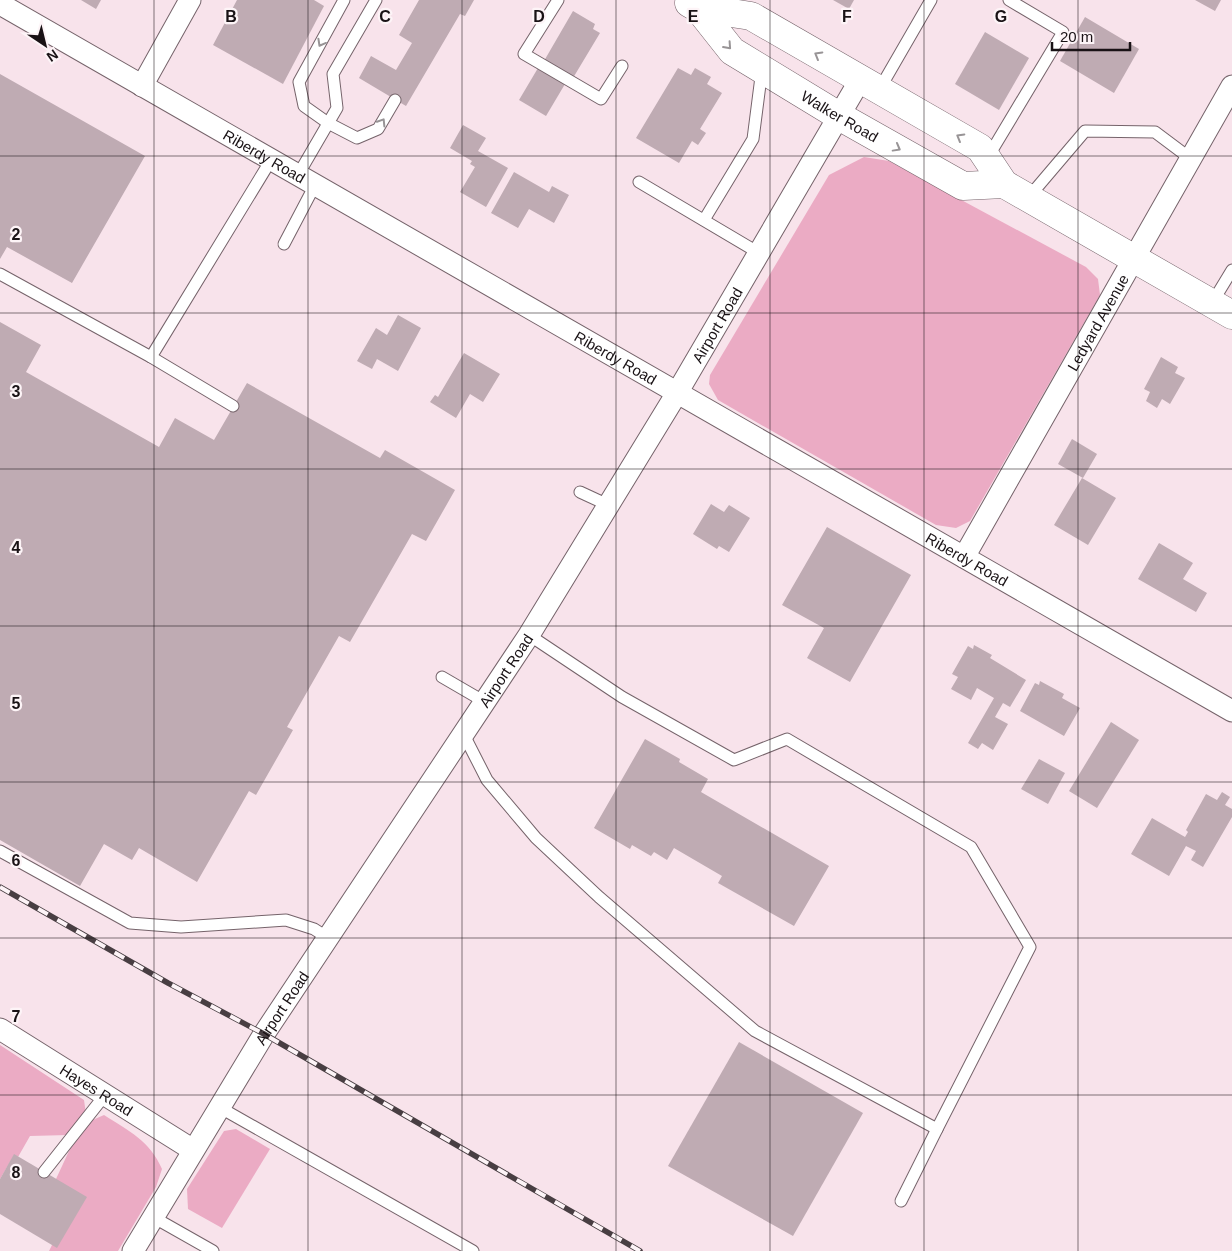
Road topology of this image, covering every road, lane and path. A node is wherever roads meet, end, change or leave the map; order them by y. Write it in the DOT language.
graph roads {
  1 [pos="190,0"];
  2 [pos="344,0"];
  3 [pos="376,0"];
  4 [pos="558,0"];
  5 [pos="931,0"];
  6 [pos="1009,0"];
  7 [pos="695,3"];
  8 [pos="0,4"];
  9 [pos="622,66"];
  10 [pos="762,69"];
  11 [pos="870,85"];
  12 [pos="142,86"];
  13 [pos="1232,86"];
  14 [pos="396,100"];
  15 [pos="839,116"];
  16 [pos="328,123"];
  17 [pos="987,158"];
  18 [pos="1191,159"];
  19 [pos="271,160"];
  20 [pos="307,180"];
  21 [pos="639,182"];
  22 [pos="1004,184"];
  23 [pos="1028,198"];
  24 [pos="704,220"];
  25 [pos="284,244"];
  26 [pos="758,253"];
  27 [pos="1134,258"];
  28 [pos="1232,270"];
  29 [pos="0,274"];
  30 [pos="1222,309"];
  31 [pos="151,356"];
  32 [pos="676,393"];
  33 [pos="233,406"];
  34 [pos="580,492"];
  35 [pos="608,505"];
  36 [pos="964,557"];
  37 [pos="529,635"];
  38 [pos="442,677"];
  39 [pos="486,702"];
  40 [pos="1232,711"];
  41 [pos="464,736"];
  42 [pos="0,851"];
  43 [pos="328,938"];
  44 [pos="0,1029"];
  45 [pos="104,1095"];
  46 [pos="219,1107"];
  47 [pos="937,1129"];
  48 [pos="193,1150"];
  49 [pos="44,1172"];
  50 [pos="901,1201"];
  51 [pos="153,1217"];
  52 [pos="133,1251"];
  53 [pos="213,1251"];
  54 [pos="473,1251"];
  1 -- 12 [label="street"];
  2 -- 16 [label="lane, one-way"];
  3 -- 16 [label="lane"];
  4 -- 9 [label="lane"];
  5 -- 11 [label="lane"];
  6 -- 17 [label="lane"];
  7 -- 10 [label="main road, Walker Road, one-way"];
  11 -- 7 [label="main road, Walker Road, one-way"];
  8 -- 12 [label="street, Riberdy Road"];
  10 -- 15 [label="main road, Walker Road"];
  10 -- 24 [label="lane"];
  11 -- 15 [label="street, Airport Road"];
  17 -- 11 [label="main road, Walker Road, one-way"];
  12 -- 19 [label="street, Riberdy Road"];
  13 -- 18 [label="street, Ledyard Avenue"];
  16 -- 14 [label="lane, one-way"];
  15 -- 22 [label="main road, Walker Road, one-way"];
  15 -- 26 [label="street, Airport Road"];
  16 -- 20 [label="lane"];
  17 -- 22 [label="main road, Walker Road"];
  18 -- 23 [label="lane"];
  18 -- 27 [label="street, Ledyard Avenue"];
  19 -- 20 [label="street, Riberdy Road"];
  19 -- 31 [label="lane"];
  20 -- 25 [label="lane"];
  20 -- 32 [label="street, Riberdy Road"];
  21 -- 24 [label="lane"];
  22 -- 23 [label="main road, Walker Road"];
  23 -- 27 [label="main road, Walker Road"];
  24 -- 26 [label="lane"];
  26 -- 32 [label="street, Airport Road"];
  27 -- 30 [label="main road, Walker Road"];
  27 -- 36 [label="street, Ledyard Avenue"];
  28 -- 30 [label="lane"];
  29 -- 31 [label="lane"];
  31 -- 33 [label="lane"];
  32 -- 35 [label="street, Airport Road"];
  32 -- 36 [label="street, Riberdy Road"];
  34 -- 35 [label="lane"];
  35 -- 37 [label="street, Airport Road"];
  36 -- 40 [label="street, Riberdy Road"];
  37 -- 39 [label="street, Airport Road"];
  37 -- 47 [label="lane"];
  38 -- 39 [label="lane"];
  39 -- 41 [label="street, Airport Road"];
  41 -- 43 [label="street, Airport Road"];
  41 -- 47 [label="lane"];
  42 -- 43 [label="lane"];
  43 -- 46 [label="street, Airport Road"];
  44 -- 45 [label="street, Hayes Road"];
  45 -- 48 [label="street, Hayes Road"];
  45 -- 49 [label="lane"];
  46 -- 48 [label="street, Airport Road"];
  46 -- 54 [label="lane"];
  47 -- 50 [label="lane"];
  48 -- 51 [label="street, Airport Road"];
  51 -- 52 [label="street, Airport Road"];
  51 -- 53 [label="lane"];
}
